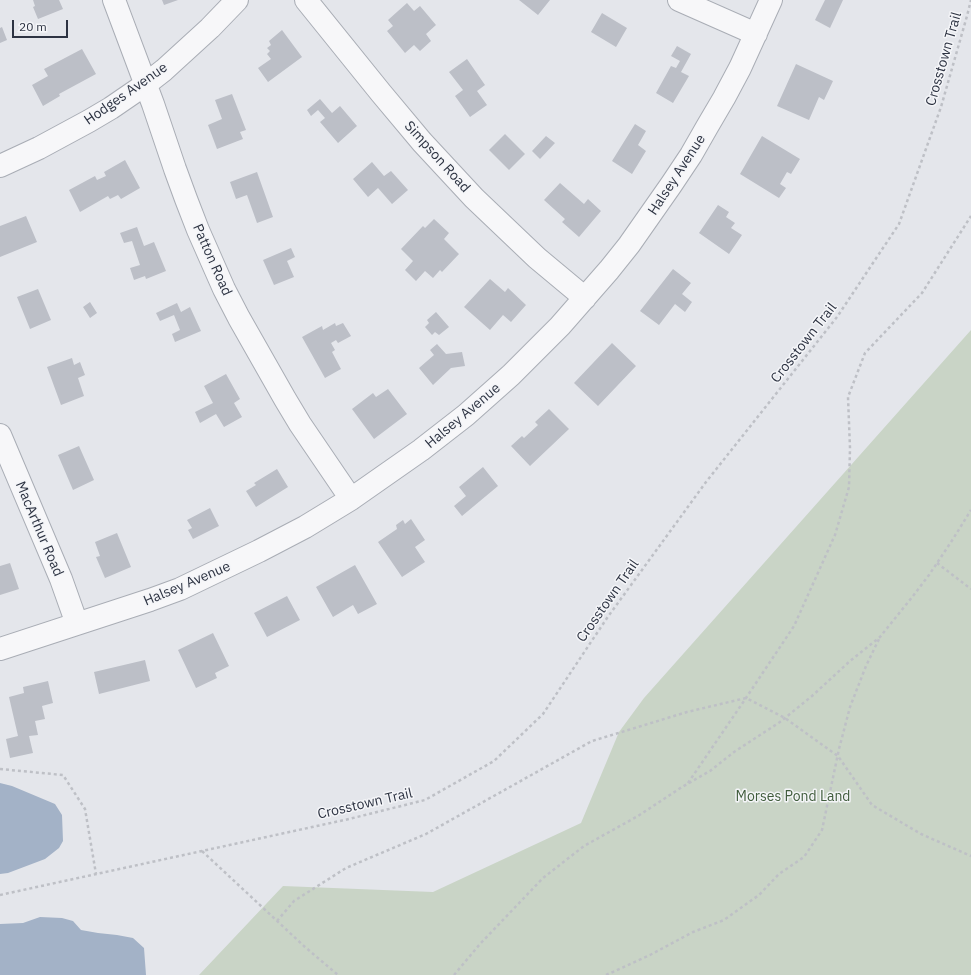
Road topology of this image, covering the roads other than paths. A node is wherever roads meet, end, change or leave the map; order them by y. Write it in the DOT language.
graph roads {
  1 [pos="114,0"];
  2 [pos="237,0"];
  3 [pos="306,0"];
  4 [pos="679,0"];
  5 [pos="771,0"];
  6 [pos="756,34"];
  7 [pos="146,84"];
  8 [pos="0,166"];
  9 [pos="585,298"];
  10 [pos="0,435"];
  11 [pos="351,499"];
  12 [pos="76,624"];
  13 [pos="0,649"];
  1 -- 7 [label="street, Patton Road"];
  2 -- 7 [label="street, Hodges Avenue"];
  3 -- 9 [label="street, Simpson Road"];
  4 -- 6 [label="street"];
  5 -- 6 [label="street, Halsey Avenue"];
  6 -- 9 [label="street, Halsey Avenue"];
  7 -- 8 [label="street, Hodges Avenue"];
  7 -- 11 [label="street, Patton Road"];
  9 -- 11 [label="street, Halsey Avenue"];
  10 -- 12 [label="street, MacArthur Road"];
  11 -- 12 [label="street, Halsey Avenue"];
  12 -- 13 [label="street, Halsey Avenue"];
}
